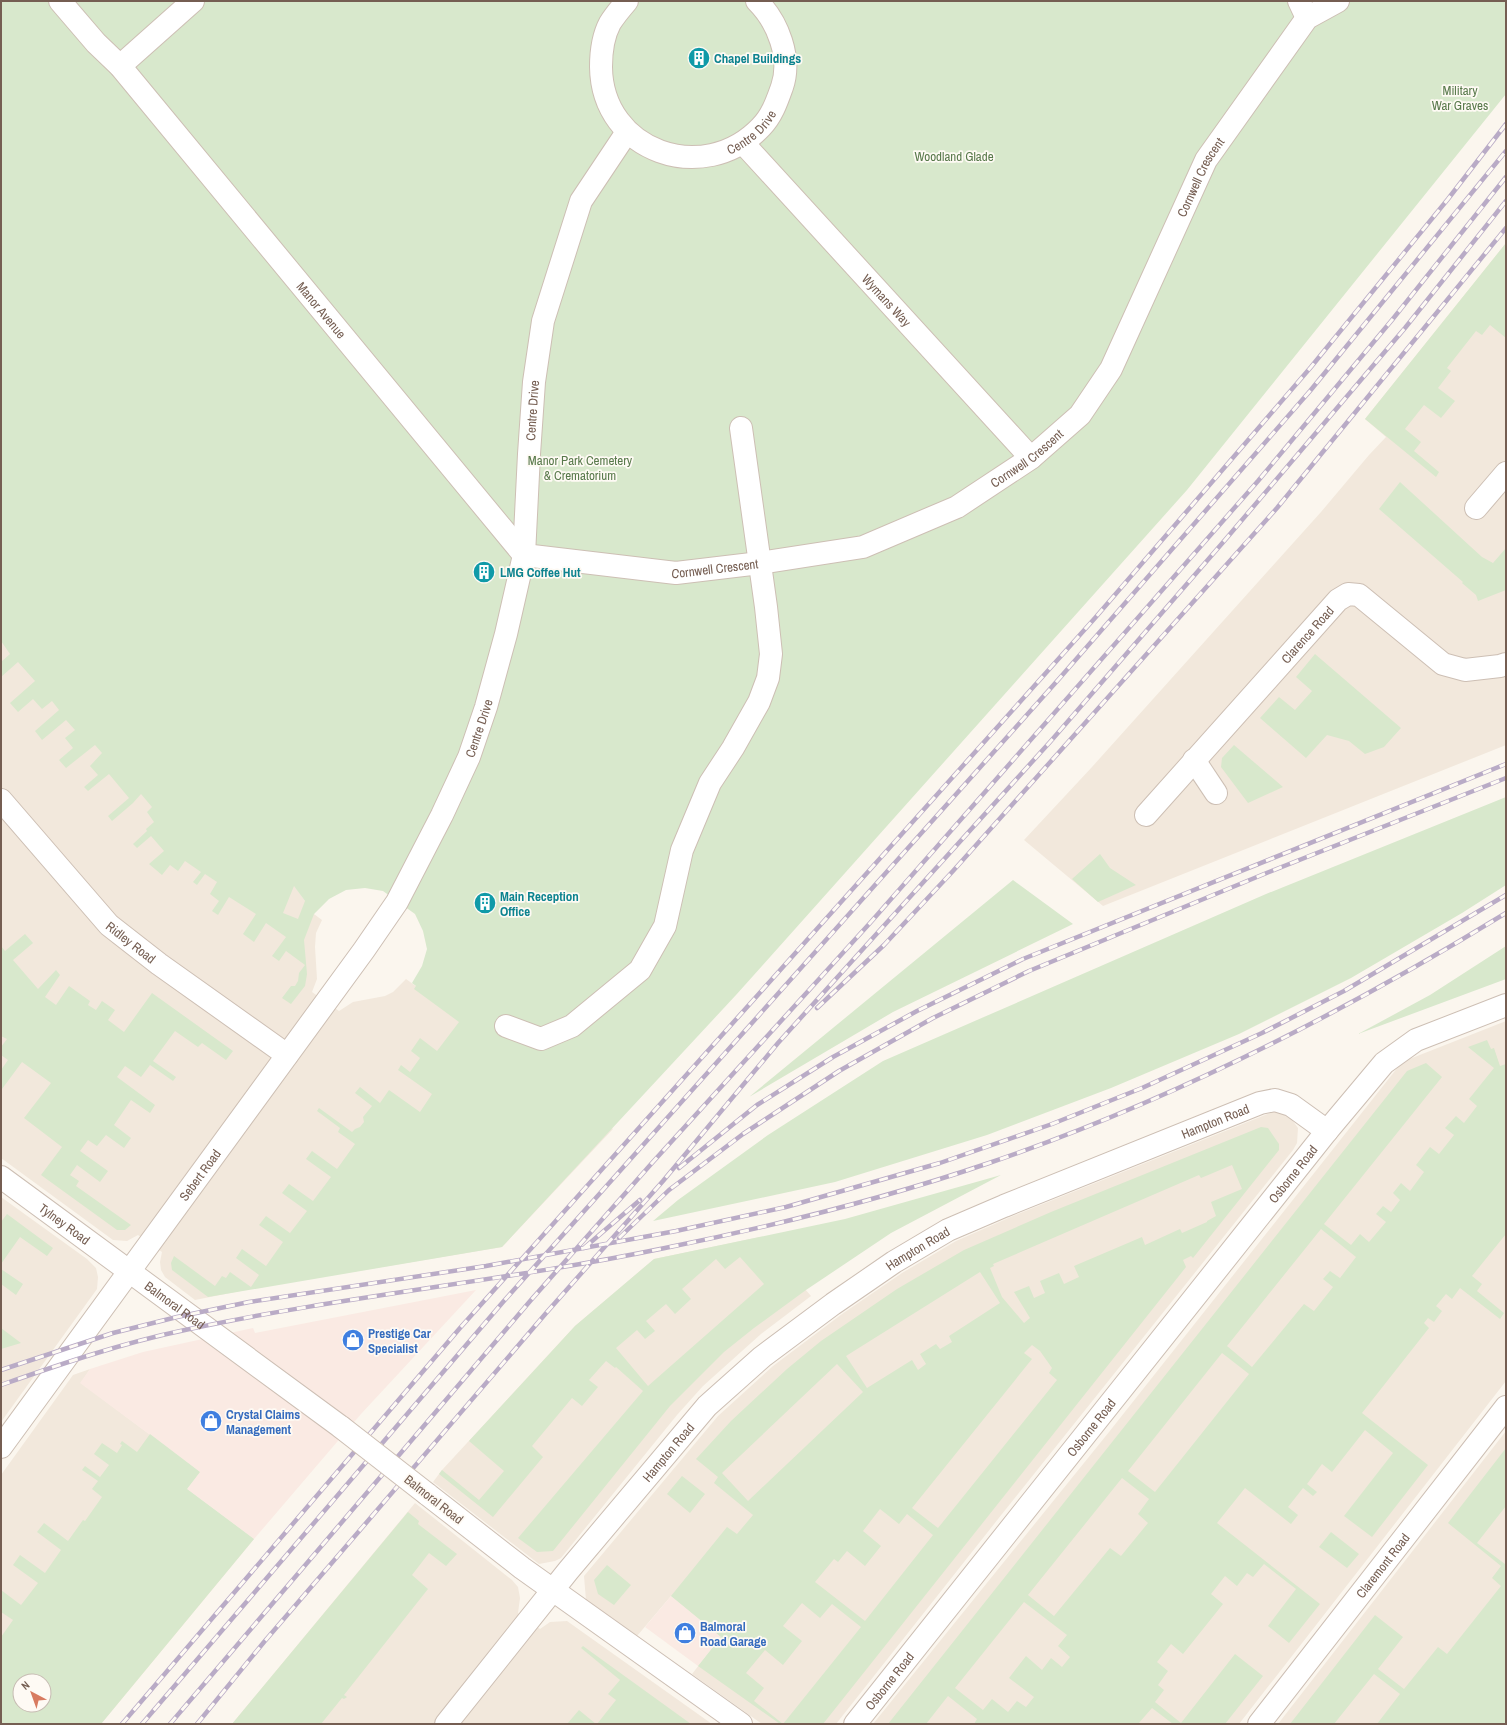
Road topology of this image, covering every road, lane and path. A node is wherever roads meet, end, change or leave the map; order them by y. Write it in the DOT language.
graph roads {
  1 [pos="60,1"];
  2 [pos="193,1"];
  3 [pos="627,1"];
  4 [pos="1338,1"];
  5 [pos="765,3"];
  6 [pos="1303,10"];
  7 [pos="120,66"];
  8 [pos="627,132"];
  9 [pos="743,143"];
  10 [pos="741,428"];
  11 [pos="1030,458"];
  12 [pos="1506,473"];
  13 [pos="1476,508"];
  14 [pos="524,555"];
  15 [pos="760,563"];
  16 [pos="1506,664"];
  17 [pos="1194,760"];
  18 [pos="1216,793"];
  19 [pos="1,800"];
  20 [pos="1146,815"];
  21 [pos="397,902"];
  22 [pos="1506,1005"];
  23 [pos="506,1026"];
  24 [pos="287,1055"];
  25 [pos="1327,1131"];
  26 [pos="1,1177"];
  27 [pos="130,1270"];
  28 [pos="1506,1407"];
  29 [pos="1,1447"];
  30 [pos="553,1590"];
  31 [pos="446,1724"];
  32 [pos="741,1724"];
  33 [pos="855,1724"];
  34 [pos="1259,1724"];
  1 -- 7 [label="street, Manor Avenue"];
  2 -- 7 [label="street"];
  3 -- 8 [label="street, Centre Drive"];
  4 -- 6 [label="street"];
  5 -- 9 [label="street, Centre Drive"];
  6 -- 11 [label="street, Cornwell Crescent"];
  7 -- 14 [label="street, Manor Avenue"];
  8 -- 9 [label="street, Centre Drive"];
  8 -- 14 [label="street, Centre Drive"];
  9 -- 11 [label="street, Wymans Way"];
  10 -- 15 [label="street"];
  11 -- 15 [label="street, Cornwell Crescent"];
  12 -- 13 [label="street"];
  14 -- 15 [label="street, Cornwell Crescent"];
  14 -- 21 [label="street, Centre Drive"];
  15 -- 23 [label="street"];
  16 -- 17 [label="street, Clarence Road"];
  17 -- 18 [label="street"];
  17 -- 20 [label="street, Clarence Road"];
  19 -- 24 [label="street, Ridley Road"];
  21 -- 24 [label="street, Sebert Road"];
  22 -- 25 [label="street"];
  24 -- 27 [label="street, Sebert Road"];
  25 -- 30 [label="street, Hampton Road"];
  25 -- 33 [label="street, Osborne Road"];
  26 -- 27 [label="street, Tylney Road"];
  27 -- 29 [label="street, Sebert Road"];
  27 -- 30 [label="street, Balmoral Road, bridge"];
  28 -- 34 [label="street, Claremont Road"];
  30 -- 31 [label="street, Hampton Road"];
  30 -- 32 [label="street, Balmoral Road"];
}
